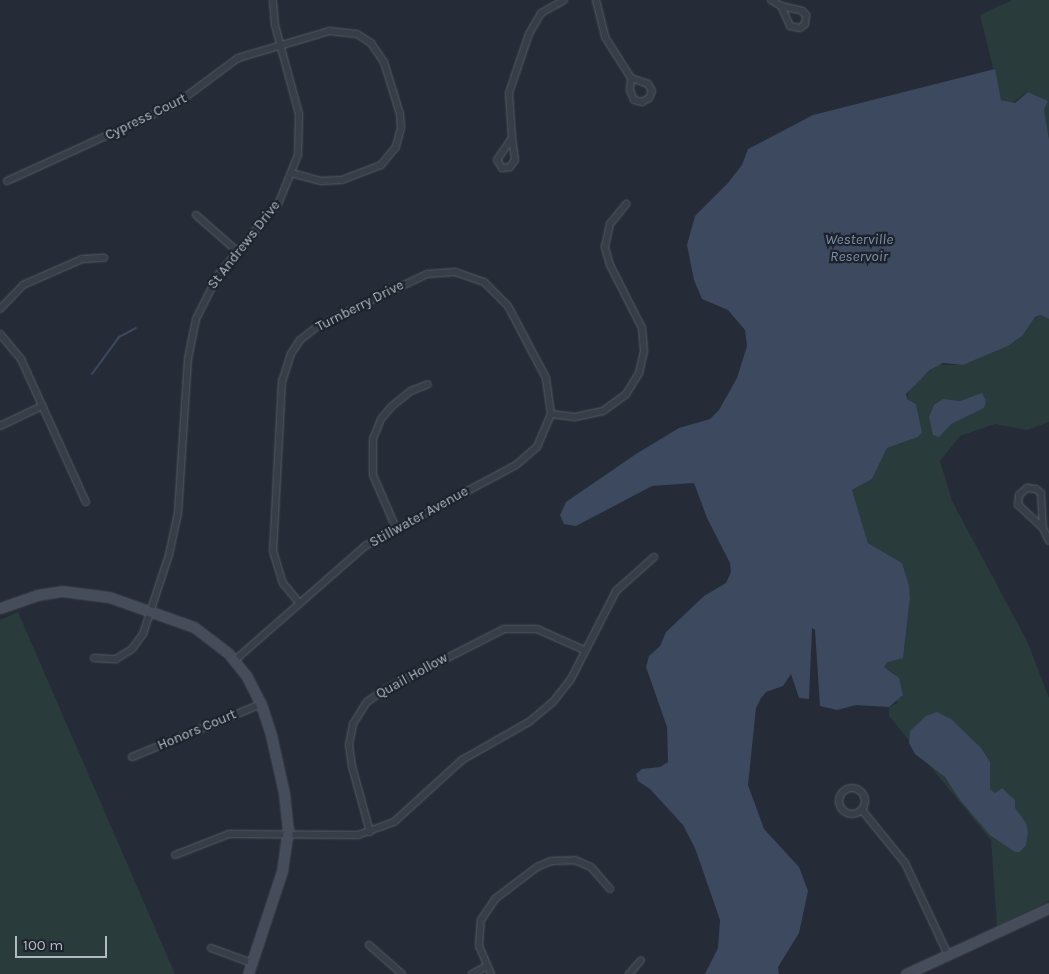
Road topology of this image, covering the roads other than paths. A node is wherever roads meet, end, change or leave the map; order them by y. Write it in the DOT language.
graph roads {
  1 [pos="273,0"];
  2 [pos="564,0"];
  3 [pos="596,0"];
  4 [pos="771,0"];
  5 [pos="782,6"];
  6 [pos="281,45"];
  7 [pos="631,78"];
  8 [pos="512,138"];
  9 [pos="292,174"];
  10 [pos="7,182"];
  11 [pos="626,204"];
  12 [pos="196,215"];
  13 [pos="237,251"];
  14 [pos="104,258"];
  15 [pos="0,309"];
  16 [pos="0,334"];
  17 [pos="428,384"];
  18 [pos="42,406"];
  19 [pos="551,414"];
  20 [pos="0,426"];
  21 [pos="86,502"];
  22 [pos="396,528"];
  23 [pos="1043,528"];
  24 [pos="1049,540"];
  25 [pos="654,557"];
  26 [pos="299,604"];
  27 [pos="0,608"];
  28 [pos="152,611"];
  29 [pos="584,650"];
  30 [pos="94,658"];
  31 [pos="235,660"];
  32 [pos="261,704"];
  33 [pos="132,757"];
  34 [pos="862,810"];
  35 [pos="370,832"];
  36 [pos="288,834"];
  37 [pos="175,855"];
  38 [pos="610,889"];
  39 [pos="1049,908"];
  40 [pos="369,945"];
  41 [pos="211,948"];
  42 [pos="948,955"];
  43 [pos="641,960"];
  44 [pos="252,963"];
  45 [pos="487,966"];
  46 [pos="248,974"];
  47 [pos="402,974"];
  48 [pos="472,974"];
  49 [pos="491,974"];
  50 [pos="628,974"];
  51 [pos="906,974"];
  1 -- 6 [label="street, St Andrews Drive"];
  2 -- 8 [label="street"];
  3 -- 7 [label="street"];
  4 -- 5 [label="street"];
  6 -- 9 [label="street, St Andrews Drive"];
  6 -- 9 [label="street, Cypress Court"];
  6 -- 10 [label="street, Cypress Court"];
  9 -- 13 [label="street, St Andrews Drive"];
  11 -- 19 [label="street"];
  12 -- 13 [label="street"];
  13 -- 28 [label="street, St Andrews Drive"];
  14 -- 15 [label="street"];
  16 -- 18 [label="street"];
  17 -- 22 [label="street"];
  18 -- 20 [label="street"];
  18 -- 21 [label="street"];
  19 -- 22 [label="street, Stillwater Avenue"];
  19 -- 26 [label="street, Turnberry Drive"];
  22 -- 26 [label="street, Stillwater Avenue"];
  23 -- 23 [label="street"];
  23 -- 24 [label="street"];
  25 -- 29 [label="street"];
  26 -- 31 [label="street, Stillwater Avenue"];
  27 -- 28 [label="street"];
  28 -- 30 [label="street, St Andrews Drive"];
  28 -- 31 [label="street"];
  29 -- 35 [label="street"];
  29 -- 35 [label="street, Quail Hollow"];
  31 -- 32 [label="street"];
  32 -- 33 [label="street, Honors Court"];
  32 -- 36 [label="street"];
  34 -- 34 [label="street"];
  34 -- 42 [label="street"];
  35 -- 36 [label="street"];
  36 -- 37 [label="street"];
  36 -- 44 [label="street"];
  38 -- 45 [label="street"];
  39 -- 42 [label="street"];
  40 -- 47 [label="street"];
  41 -- 44 [label="street"];
  42 -- 51 [label="street"];
  43 -- 50 [label="street"];
  44 -- 46 [label="street"];
  45 -- 48 [label="street"];
  45 -- 49 [label="street"];
}
